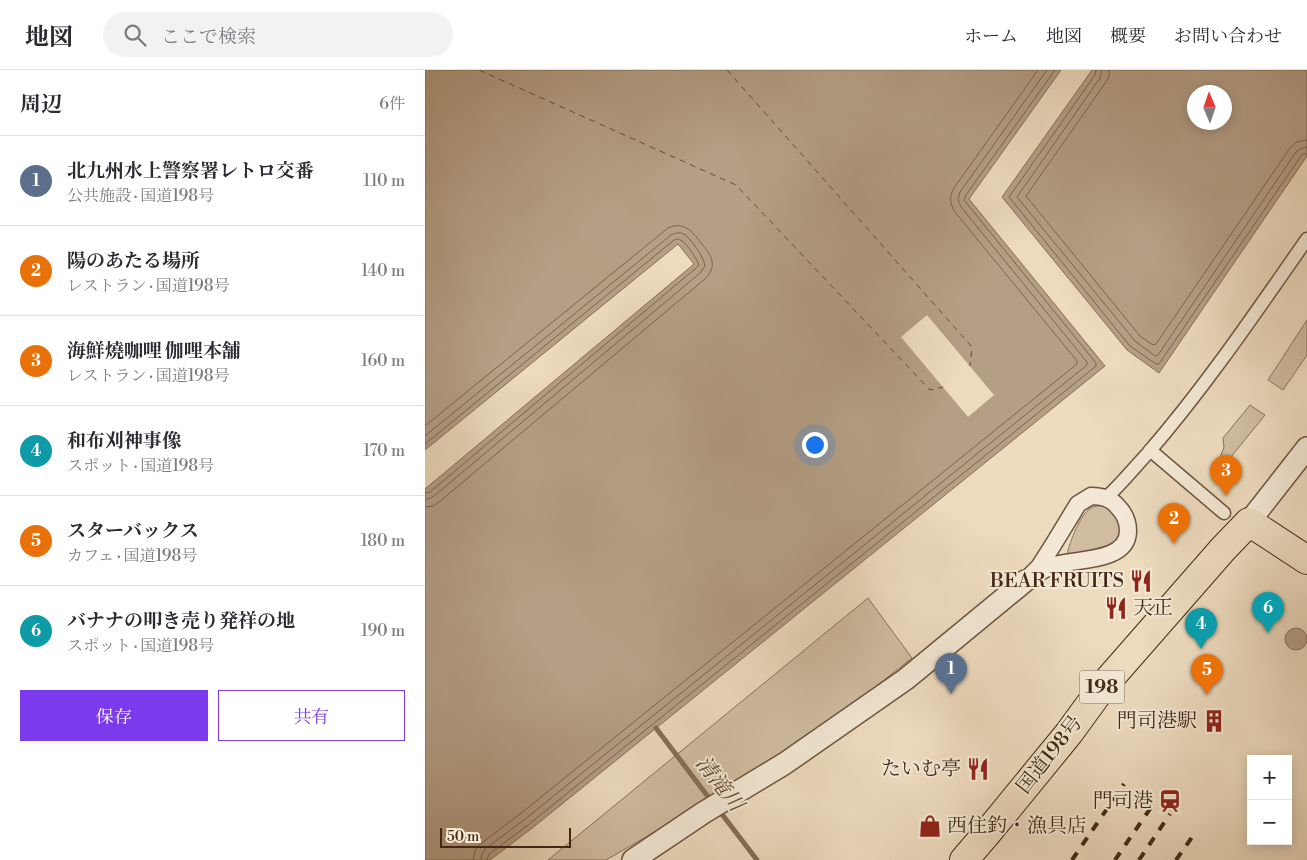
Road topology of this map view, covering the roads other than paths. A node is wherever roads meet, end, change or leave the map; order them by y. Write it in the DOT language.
graph roads {
  1 [pos="1307,239"];
  2 [pos="1307,448"];
  3 [pos="1150,450"];
  4 [pos="1107,498"];
  5 [pos="1237,518"];
  6 [pos="1307,560"];
  7 [pos="1025,581"];
  8 [pos="633,860"];
  9 [pos="964,860"];
  1 -- 3 [label="street"];
  2 -- 5 [label="street"];
  3 -- 4 [label="street"];
  3 -- 5 [label="street"];
  4 -- 7 [label="street"];
  4 -- 7 [label="street"];
  5 -- 6 [label="highway"];
  5 -- 9 [label="highway, 国道198号 / 198"];
  7 -- 8 [label="street"];
}
